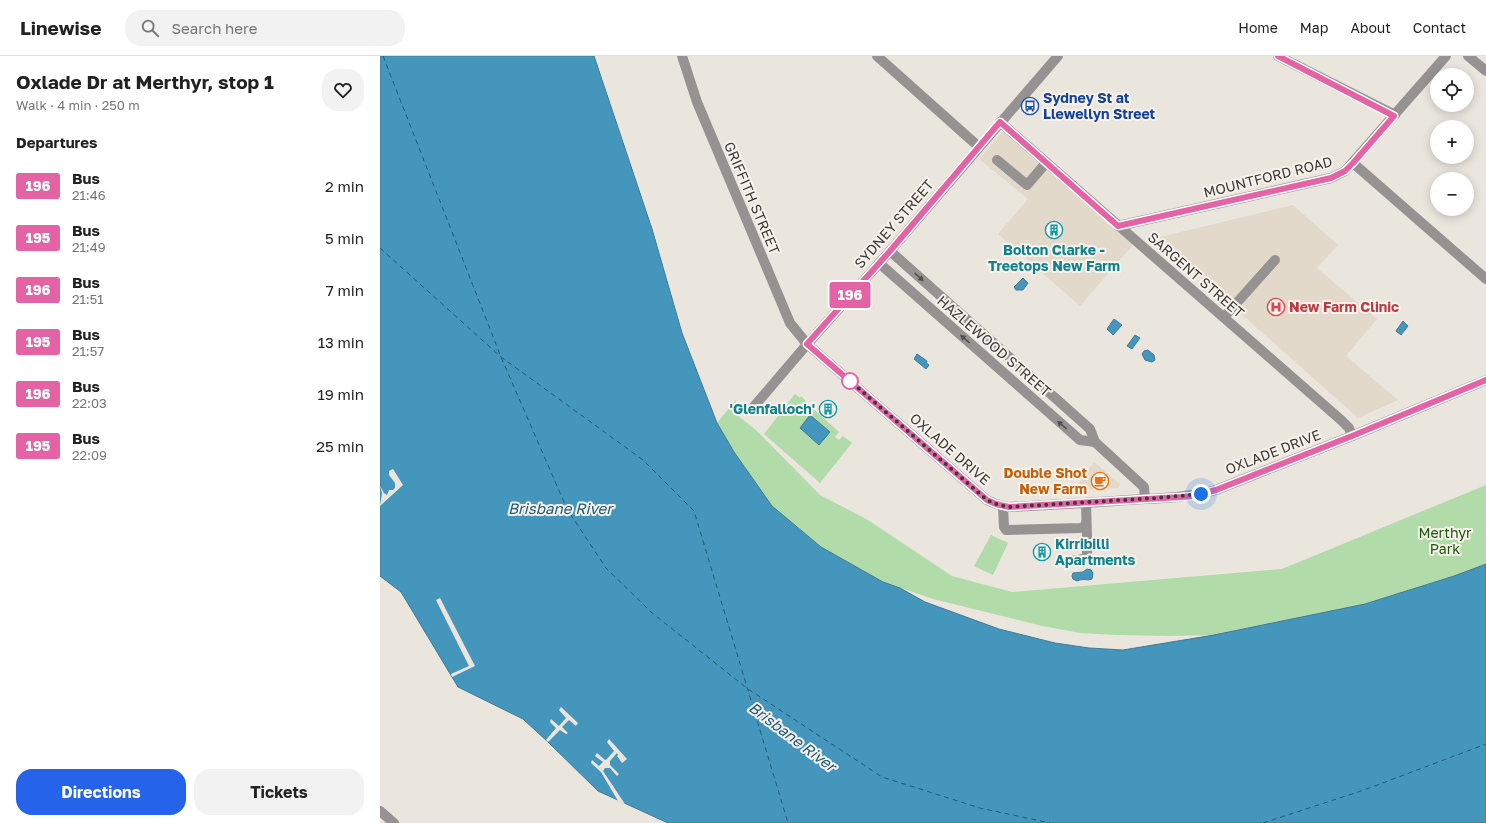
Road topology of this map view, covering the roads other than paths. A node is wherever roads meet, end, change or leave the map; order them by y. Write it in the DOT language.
graph roads {
  1 [pos="682,56"];
  2 [pos="877,56"];
  3 [pos="1058,56"];
  4 [pos="1278,56"];
  5 [pos="1446,56"];
  6 [pos="1468,56"];
  7 [pos="1486,71"];
  8 [pos="1394,116"];
  9 [pos="1000,122"];
  10 [pos="979,147"];
  11 [pos="996,160"];
  12 [pos="1046,163"];
  13 [pos="1353,163"];
  14 [pos="1118,226"];
  15 [pos="890,251"];
  16 [pos="1275,260"];
  17 [pos="879,263"];
  18 [pos="1486,279"];
  19 [pos="1224,317"];
  20 [pos="807,344"];
  21 [pos="1486,380"];
  22 [pos="751,410"];
  23 [pos="1352,436"];
  24 [pos="1095,442"];
  25 [pos="1146,499"];
  26 [pos="1086,503"];
  27 [pos="1003,506"];
  28 [pos="1086,523"];
  29 [pos="1072,561"];
  30 [pos="380,811"];
  31 [pos="394,823"];
  1 -- 20 [label="street, GRIFFITH STREET"];
  2 -- 10 [label="street"];
  3 -- 9 [label="street, SYDNEY STREET"];
  4 -- 8 [label="street"];
  5 -- 8 [label="street, MOUNTFORD ROAD"];
  6 -- 7 [label="street"];
  8 -- 13 [label="street, MOUNTFORD ROAD"];
  9 -- 10 [label="street, SYDNEY STREET"];
  9 -- 12 [label="street, SARGENT STREET"];
  10 -- 15 [label="street, SYDNEY STREET"];
  11 -- 12 [label="street"];
  12 -- 14 [label="street, SARGENT STREET"];
  13 -- 14 [label="street, MOUNTFORD ROAD"];
  13 -- 18 [label="street"];
  14 -- 19 [label="street, SARGENT STREET"];
  15 -- 17 [label="street, SYDNEY STREET"];
  15 -- 24 [label="street, HAZLEWOOD STREET, one-way"];
  16 -- 19 [label="street"];
  17 -- 20 [label="street, SYDNEY STREET"];
  24 -- 17 [label="street, HAZLEWOOD STREET, one-way"];
  19 -- 23 [label="street, SARGENT STREET"];
  20 -- 22 [label="street, SYDNEY STREET"];
  20 -- 27 [label="street, OXLADE DRIVE"];
  21 -- 23 [label="street, OXLADE DRIVE"];
  23 -- 25 [label="street, OXLADE DRIVE"];
  24 -- 25 [label="street, HAZLEWOOD STREET"];
  25 -- 26 [label="street, OXLADE DRIVE"];
  26 -- 27 [label="street, OXLADE DRIVE"];
  26 -- 28 [label="street"];
  27 -- 28 [label="street"];
  28 -- 29 [label="street"];
  30 -- 31 [label="street"];
}
